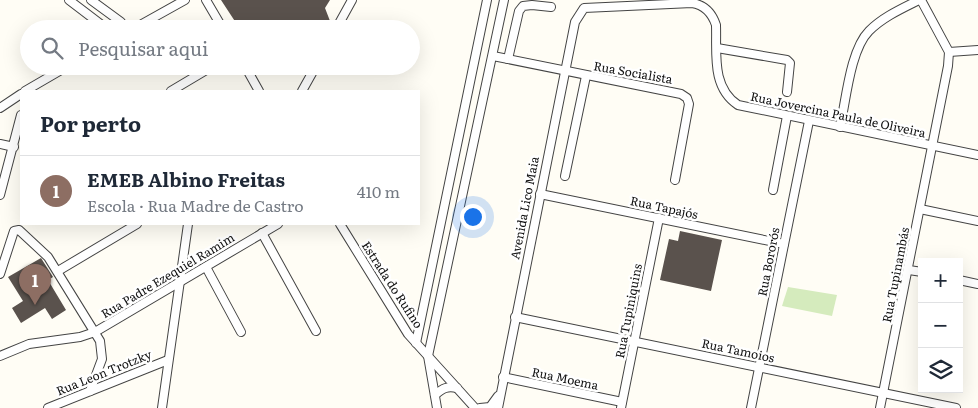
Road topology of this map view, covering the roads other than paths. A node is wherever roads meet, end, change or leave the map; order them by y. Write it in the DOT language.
graph roads {
  1 [pos="71,0"];
  2 [pos="91,0"];
  3 [pos="185,0"];
  4 [pos="206,0"];
  5 [pos="352,0"];
  6 [pos="487,0"];
  7 [pos="504,0"];
  8 [pos="920,0"];
  9 [pos="551,7"];
  10 [pos="578,15"];
  11 [pos="97,20"];
  12 [pos="118,20"];
  13 [pos="149,20"];
  14 [pos="218,20"];
  15 [pos="341,20"];
  16 [pos="482,26"];
  17 [pos="498,30"];
  18 [pos="479,42"];
  19 [pos="495,46"];
  20 [pos="717,48"];
  21 [pos="978,50"];
  22 [pos="949,52"];
  23 [pos="492,56"];
  24 [pos="508,59"];
  25 [pos="565,71"];
  26 [pos="53,75"];
  27 [pos="198,75"];
  28 [pos="250,75"];
  29 [pos="311,75"];
  30 [pos="586,76"];
  31 [pos="28,90"];
  32 [pos="173,90"];
  33 [pos="258,90"];
  34 [pos="303,90"];
  35 [pos="786,92"];
  36 [pos="20,95"];
  37 [pos="0,108"];
  38 [pos="787,116"];
  39 [pos="20,120"];
  40 [pos="809,120"];
  41 [pos="840,127"];
  42 [pos="0,144"];
  43 [pos="14,147"];
  44 [pos="934,147"];
  45 [pos="978,155"];
  46 [pos="453,167"];
  47 [pos="468,173"];
  48 [pos="565,176"];
  49 [pos="675,180"];
  50 [pos="2,181"];
  51 [pos="449,186"];
  52 [pos="465,186"];
  53 [pos="773,190"];
  54 [pos="540,194"];
  55 [pos="0,195"];
  56 [pos="920,209"];
  57 [pos="659,218"];
  58 [pos="978,221"];
  59 [pos="135,225"];
  60 [pos="188,225"];
  61 [pos="276,225"];
  62 [pos="341,225"];
  63 [pos="262,233"];
  64 [pos="784,244"];
  65 [pos="206,266"];
  66 [pos="909,270"];
  67 [pos="58,271"];
  68 [pos="918,271"];
  69 [pos="0,274"];
  70 [pos="963,281"];
  71 [pos="180,282"];
  72 [pos="978,284"];
  73 [pos="422,316"];
  74 [pos="515,317"];
  75 [pos="438,320"];
  76 [pos="316,331"];
  77 [pos="95,332"];
  78 [pos="241,332"];
  79 [pos="634,342"];
  80 [pos="416,343"];
  81 [pos="0,356"];
  82 [pos="428,356"];
  83 [pos="168,360"];
  84 [pos="759,367"];
  85 [pos="503,377"];
  86 [pos="457,388"];
  87 [pos="90,391"];
  88 [pos="500,392"];
  89 [pos="883,393"];
  90 [pos="435,394"];
  91 [pos="622,405"];
  92 [pos="48,408"];
  93 [pos="162,408"];
  94 [pos="438,408"];
  95 [pos="476,408"];
  96 [pos="480,408"];
  97 [pos="498,408"];
  98 [pos="750,408"];
  99 [pos="880,408"];
  100 [pos="956,408"];
  1 -- 11 [label="street"];
  2 -- 12 [label="street"];
  3 -- 13 [label="street"];
  4 -- 14 [label="street"];
  5 -- 15 [label="street"];
  6 -- 16 [label="street"];
  7 -- 17 [label="street"];
  8 -- 22 [label="street"];
  8 -- 41 [label="street"];
  9 -- 24 [label="street"];
  10 -- 20 [label="street, Rua Jovercina Paula de Oliveira"];
  10 -- 25 [label="street, Avenida Lico Maia"];
  16 -- 17 [label="street"];
  16 -- 18 [label="street"];
  17 -- 19 [label="street"];
  18 -- 19 [label="street"];
  18 -- 46 [label="street"];
  19 -- 23 [label="street"];
  20 -- 35 [label="street"];
  20 -- 38 [label="street, Rua Jovercina Paula de Oliveira"];
  21 -- 22 [label="street"];
  22 -- 44 [label="street, Rua Tupinambás"];
  23 -- 24 [label="street, Rua Socialista"];
  23 -- 47 [label="street"];
  24 -- 25 [label="street, Rua Socialista"];
  25 -- 30 [label="street, Rua Socialista"];
  25 -- 54 [label="street, Avenida Lico Maia"];
  26 -- 31 [label="street"];
  27 -- 32 [label="street"];
  28 -- 33 [label="street"];
  29 -- 34 [label="street"];
  30 -- 48 [label="street"];
  30 -- 49 [label="street, Rua Socialista"];
  36 -- 37 [label="street"];
  38 -- 40 [label="street, Rua Jovercina Paula de Oliveira"];
  38 -- 53 [label="street"];
  39 -- 43 [label="street"];
  40 -- 41 [label="street, Rua Jovercina Paula de Oliveira"];
  40 -- 64 [label="street, Rua Bororós"];
  41 -- 44 [label="street, Rua Jovercina Paula de Oliveira"];
  42 -- 43 [label="street"];
  43 -- 50 [label="street"];
  44 -- 45 [label="street, Rua Jovercina Paula de Oliveira"];
  44 -- 56 [label="street, Rua Tupinambás"];
  46 -- 47 [label="street"];
  46 -- 51 [label="street"];
  47 -- 52 [label="street"];
  50 -- 55 [label="street"];
  51 -- 52 [label="street"];
  51 -- 73 [label="street"];
  52 -- 75 [label="street"];
  54 -- 57 [label="street, Rua Tapajós"];
  54 -- 74 [label="street, Avenida Lico Maia"];
  56 -- 58 [label="street"];
  56 -- 66 [label="street, Rua Tupinambás"];
  57 -- 64 [label="street, Rua Tapajós"];
  57 -- 79 [label="street, Rua Tupiniquins"];
  59 -- 67 [label="street"];
  60 -- 71 [label="street"];
  61 -- 63 [label="street, Rua Padre Ezequiel Ramim"];
  62 -- 80 [label="street, Estrada do Rufino"];
  63 -- 65 [label="street, Rua Padre Ezequiel Ramim"];
  63 -- 76 [label="street"];
  64 -- 84 [label="street, Rua Bororós"];
  65 -- 71 [label="street, Rua Padre Ezequiel Ramim"];
  65 -- 78 [label="street"];
  66 -- 68 [label="street"];
  66 -- 89 [label="street, Rua Tupinambás"];
  67 -- 69 [label="street"];
  67 -- 77 [label="street"];
  70 -- 72 [label="street"];
  71 -- 77 [label="street, Rua Padre Ezequiel Ramim"];
  71 -- 83 [label="street"];
  73 -- 75 [label="street"];
  73 -- 80 [label="street"];
  74 -- 79 [label="street, Rua Tamoios"];
  74 -- 85 [label="street, Avenida Lico Maia"];
  75 -- 82 [label="street"];
  77 -- 81 [label="street, Rua Padre Ezequiel Ramim"];
  77 -- 87 [label="street"];
  79 -- 84 [label="street, Rua Tamoios"];
  79 -- 91 [label="street, Rua Tupiniquins"];
  80 -- 82 [label="street, Estrada do Rufino"];
  82 -- 86 [label="street, Estrada do Rufino"];
  82 -- 90 [label="street"];
  83 -- 87 [label="street, Rua Leon Trotzky"];
  83 -- 93 [label="street"];
  84 -- 89 [label="street, Rua Tamoios"];
  84 -- 98 [label="street, Rua Bororós"];
  85 -- 88 [label="street, Avenida Lico Maia"];
  85 -- 91 [label="street, Rua Moema"];
  86 -- 90 [label="street"];
  86 -- 95 [label="street, Estrada do Rufino"];
  87 -- 92 [label="street, Rua Leon Trotzky"];
  88 -- 96 [label="street"];
  88 -- 97 [label="street, Avenida Lico Maia"];
  89 -- 99 [label="street, Rua Tupinambás"];
  89 -- 100 [label="street, Rua Tamoios"];
  90 -- 94 [label="street"];
}
